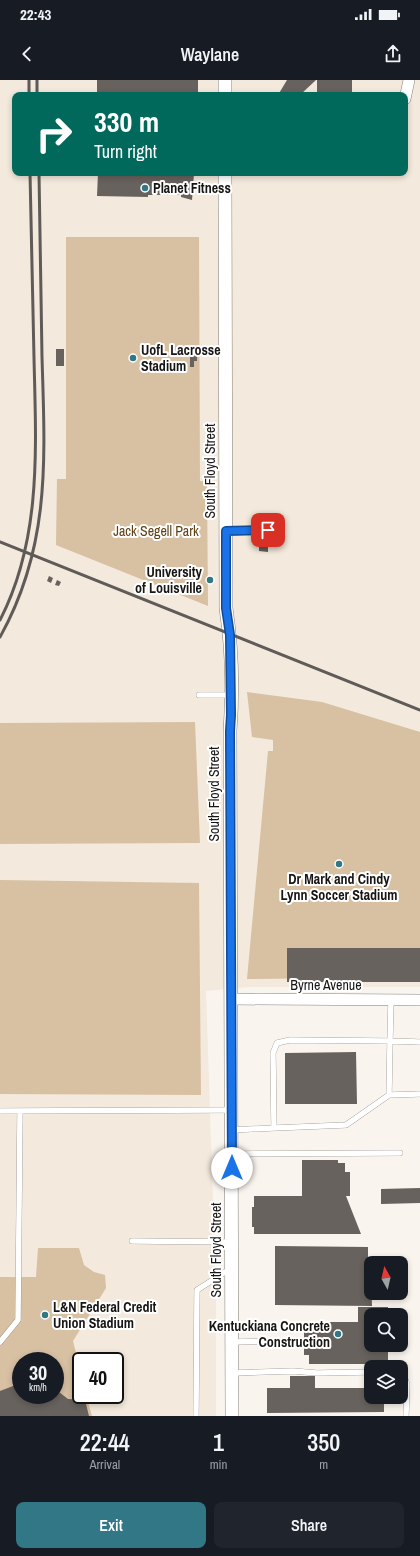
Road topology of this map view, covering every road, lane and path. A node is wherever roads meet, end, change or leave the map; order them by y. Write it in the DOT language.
graph roads {
  1 [pos="225,80"];
  2 [pos="409,80"];
  3 [pos="225,92"];
  4 [pos="407,92"];
  5 [pos="226,176"];
  6 [pos="268,530"];
  7 [pos="226,531"];
  8 [pos="199,695"];
  9 [pos="231,695"];
  10 [pos="231,999"];
  11 [pos="391,1000"];
  12 [pos="420,1000"];
  13 [pos="390,1041"];
  14 [pos="420,1042"];
  15 [pos="420,1094"];
  16 [pos="389,1095"];
  17 [pos="231,1110"];
  18 [pos="0,1111"];
  19 [pos="20,1111"];
  20 [pos="274,1128"];
  21 [pos="231,1130"];
  22 [pos="400,1153"];
  23 [pos="232,1154"];
  24 [pos="132,1241"];
  25 [pos="232,1242"];
  26 [pos="232,1268"];
  27 [pos="282,1341"];
  28 [pos="0,1342"];
  29 [pos="232,1342"];
  30 [pos="232,1372"];
  31 [pos="364,1372"];
  32 [pos="406,1404"];
  33 [pos="196,1416"];
  34 [pos="232,1416"];
  35 [pos="406,1416"];
  1 -- 3 [label="street"];
  2 -- 4 [label="street"];
  5 -- 7 [label="street, South Floyd Street"];
  6 -- 7 [label="lane"];
  7 -- 9 [label="street, South Floyd Street"];
  8 -- 9 [label="lane"];
  9 -- 10 [label="street, South Floyd Street"];
  10 -- 11 [label="street, Byrne Avenue"];
  10 -- 17 [label="street, South Floyd Street"];
  11 -- 12 [label="street, Byrne Avenue"];
  11 -- 13 [label="lane"];
  13 -- 14 [label="lane"];
  13 -- 16 [label="lane"];
  13 -- 20 [label="lane"];
  15 -- 16 [label="lane"];
  16 -- 20 [label="lane"];
  17 -- 19 [label="lane"];
  17 -- 21 [label="street, South Floyd Street"];
  18 -- 19 [label="lane"];
  19 -- 28 [label="lane"];
  20 -- 21 [label="lane"];
  21 -- 23 [label="street, South Floyd Street"];
  22 -- 23 [label="lane"];
  23 -- 25 [label="street, South Floyd Street"];
  24 -- 25 [label="lane"];
  25 -- 26 [label="street, South Floyd Street"];
  26 -- 29 [label="street, South Floyd Street"];
  26 -- 33 [label="lane"];
  27 -- 29 [label="lane"];
  29 -- 30 [label="street, South Floyd Street"];
  30 -- 31 [label="lane"];
  30 -- 34 [label="street, South Floyd Street"];
  32 -- 35 [label="lane"];
}
